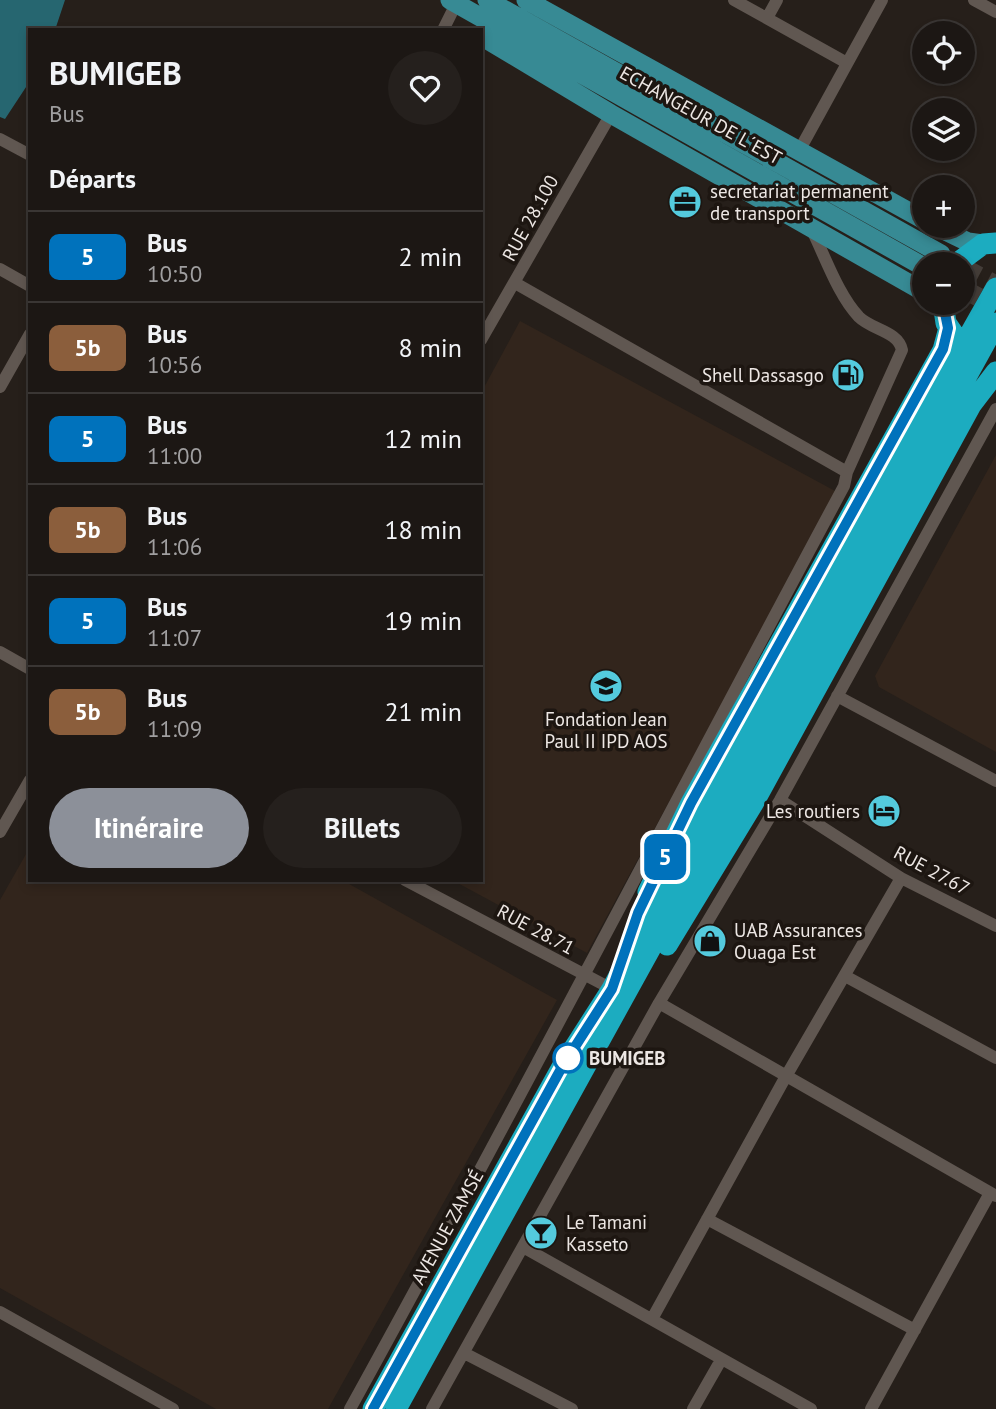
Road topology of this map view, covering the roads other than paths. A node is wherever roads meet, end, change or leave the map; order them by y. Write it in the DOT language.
graph roads {
  1 [pos="434,0"];
  2 [pos="487,0"];
  3 [pos="526,0"];
  4 [pos="734,0"];
  5 [pos="777,0"];
  6 [pos="882,0"];
  7 [pos="974,0"];
  8 [pos="993,7"];
  9 [pos="450,12"];
  10 [pos="767,18"];
  11 [pos="470,28"];
  12 [pos="480,28"];
  13 [pos="483,30"];
  14 [pos="483,37"];
  15 [pos="847,62"];
  16 [pos="611,114"];
  17 [pos="0,139"];
  18 [pos="799,151"];
  19 [pos="28,154"];
  20 [pos="912,213"];
  21 [pos="809,225"];
  22 [pos="960,238"];
  23 [pos="991,242"];
  24 [pos="937,252"];
  25 [pos="966,252"];
  26 [pos="912,261"];
  27 [pos="0,269"];
  28 [pos="515,283"];
  29 [pos="28,285"];
  30 [pos="912,285"];
  31 [pos="996,288"];
  32 [pos="943,315"];
  33 [pos="944,315"];
  34 [pos="996,323"];
  35 [pos="483,337"];
  36 [pos="28,338"];
  37 [pos="996,358"];
  38 [pos="996,372"];
  39 [pos="0,387"];
  40 [pos="996,409"];
  41 [pos="846,472"];
  42 [pos="813,633"];
  43 [pos="0,652"];
  44 [pos="28,668"];
  45 [pos="837,696"];
  46 [pos="996,780"];
  47 [pos="28,783"];
  48 [pos="780,800"];
  49 [pos="0,832"];
  50 [pos="901,878"];
  51 [pos="409,882"];
  52 [pos="996,926"];
  53 [pos="845,976"];
  54 [pos="585,977"];
  55 [pos="612,989"];
  56 [pos="659,1003"];
  57 [pos="996,1058"];
  58 [pos="576,1069"];
  59 [pos="785,1077"];
  60 [pos="993,1195"];
  61 [pos="707,1219"];
  62 [pos="523,1247"];
  63 [pos="0,1312"];
  64 [pos="652,1319"];
  65 [pos="915,1330"];
  66 [pos="464,1353"];
  67 [pos="721,1360"];
  68 [pos="173,1409"];
  69 [pos="349,1409"];
  70 [pos="373,1409"];
  71 [pos="396,1409"];
  72 [pos="432,1409"];
  73 [pos="572,1409"];
  74 [pos="693,1409"];
  75 [pos="811,1409"];
  76 [pos="871,1409"];
  1 -- 9 [label="main road"];
  2 -- 24 [label="main road, ECHANGEUR DE L´EST"];
  3 -- 18 [label="main road"];
  4 -- 10 [label="street"];
  5 -- 10 [label="street"];
  6 -- 15 [label="street"];
  7 -- 8 [label="street"];
  9 -- 11 [label="main road"];
  9 -- 12 [label="main road, ECHANGEUR DE L´EST"];
  10 -- 15 [label="street"];
  13 -- 26 [label="main road, ECHANGEUR DE L´EST"];
  14 -- 16 [label="main road"];
  15 -- 18 [label="street"];
  16 -- 21 [label="main road"];
  16 -- 28 [label="street, RUE 28.100"];
  17 -- 19 [label="street"];
  18 -- 20 [label="main road"];
  21 -- 30 [label="main road"];
  21 -- 41 [label="street"];
  22 -- 23 [label="main road"];
  23 -- 25 [label="highway, ECHANGEUR DE L´EST"];
  27 -- 29 [label="street"];
  28 -- 35 [label="street, RUE 28.100"];
  28 -- 41 [label="street"];
  31 -- 42 [label="highway"];
  32 -- 55 [label="highway"];
  33 -- 37 [label="highway"];
  34 -- 42 [label="highway"];
  36 -- 39 [label="street"];
  38 -- 58 [label="highway"];
  40 -- 45 [label="street"];
  41 -- 54 [label="street"];
  42 -- 55 [label="highway"];
  42 -- 58 [label="highway"];
  43 -- 44 [label="street"];
  45 -- 46 [label="street"];
  45 -- 48 [label="street"];
  47 -- 49 [label="street"];
  48 -- 50 [label="street, RUE 27.67"];
  48 -- 56 [label="street"];
  50 -- 52 [label="street, RUE 27.67"];
  50 -- 53 [label="street"];
  51 -- 54 [label="street, RUE 28.71"];
  53 -- 57 [label="street"];
  53 -- 59 [label="street"];
  54 -- 55 [label="street, RUE 28.71"];
  54 -- 69 [label="street"];
  55 -- 58 [label="highway"];
  56 -- 59 [label="street"];
  56 -- 62 [label="street"];
  58 -- 70 [label="highway, AVENUE ZAMSÉ"];
  58 -- 71 [label="highway"];
  59 -- 60 [label="street"];
  59 -- 61 [label="street"];
  60 -- 65 [label="street"];
  61 -- 64 [label="street"];
  61 -- 65 [label="street"];
  62 -- 64 [label="street"];
  62 -- 66 [label="street"];
  63 -- 68 [label="street"];
  64 -- 67 [label="street"];
  65 -- 76 [label="street"];
  66 -- 72 [label="street"];
  66 -- 73 [label="street"];
  67 -- 74 [label="street"];
  67 -- 75 [label="street"];
}
